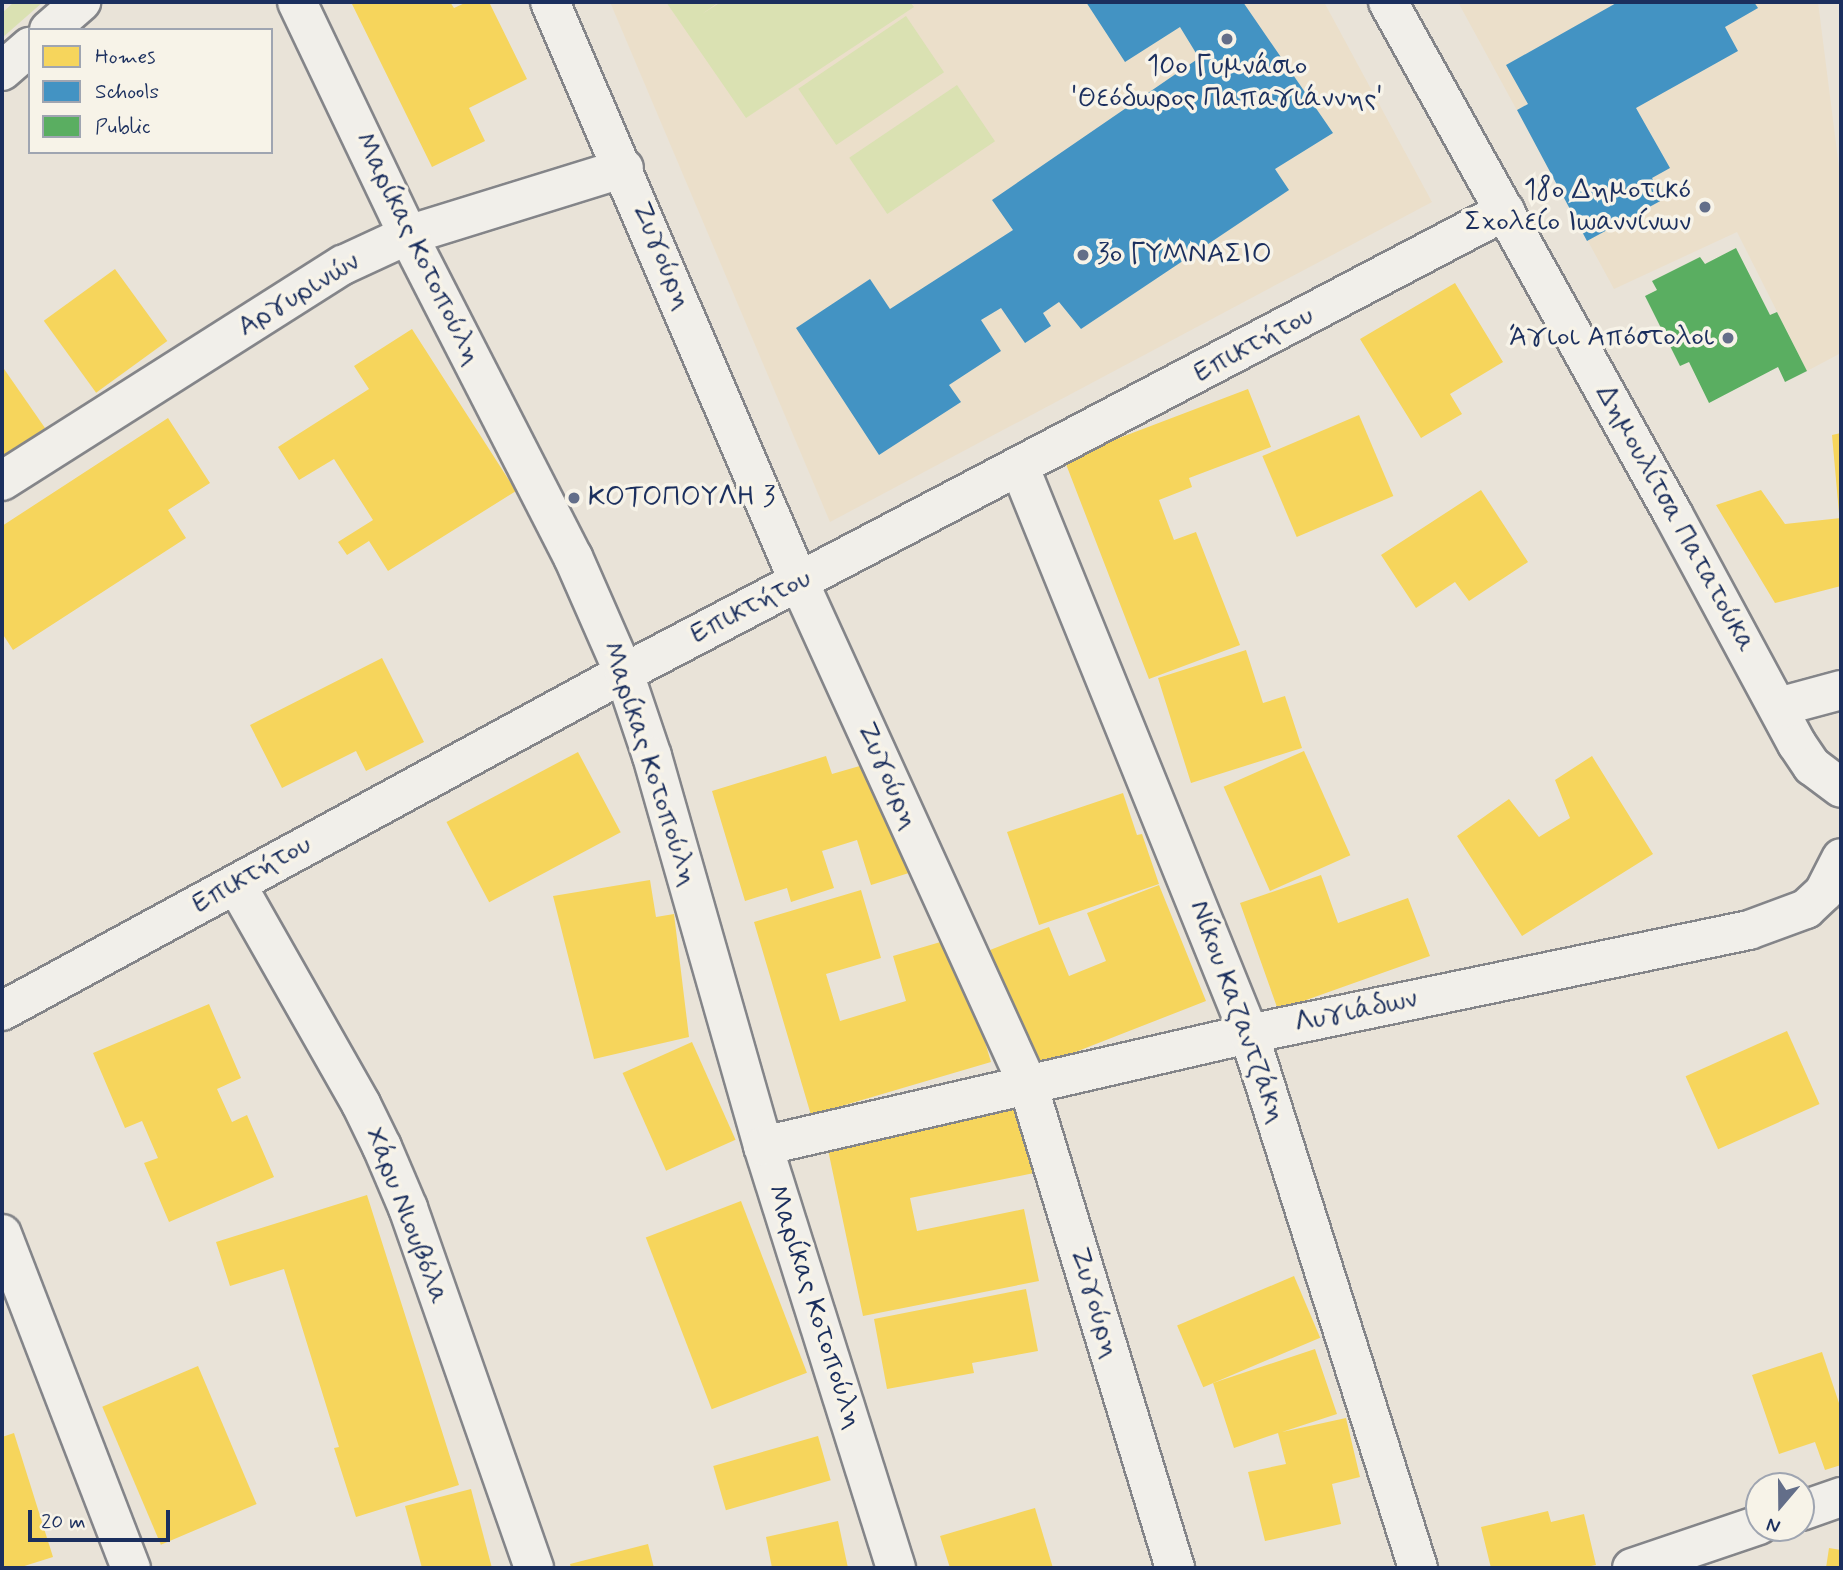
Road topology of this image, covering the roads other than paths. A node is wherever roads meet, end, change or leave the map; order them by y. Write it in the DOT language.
graph roads {
  1 [pos="81,2"];
  2 [pos="297,2"];
  3 [pos="550,2"];
  4 [pos="1388,2"];
  5 [pos="51,28"];
  6 [pos="28,49"];
  7 [pos="2,71"];
  8 [pos="624,168"];
  9 [pos="1505,211"];
  10 [pos="408,235"];
  11 [pos="1020,468"];
  12 [pos="2,481"];
  13 [pos="799,582"];
  14 [pos="624,673"];
  15 [pos="1841,690"];
  16 [pos="1777,707"];
  17 [pos="1841,717"];
  18 [pos="1841,788"];
  19 [pos="1841,858"];
  20 [pos="236,884"];
  21 [pos="2,1011"];
  22 [pos="1249,1034"];
  23 [pos="1028,1085"];
  24 [pos="763,1146"];
  25 [pos="2,1234"];
  26 [pos="1841,1497"];
  27 [pos="1815,1506"];
  28 [pos="1745,1530"];
  29 [pos="131,1568"];
  30 [pos="534,1568"];
  31 [pos="896,1568"];
  32 [pos="1175,1568"];
  33 [pos="1418,1568"];
  34 [pos="1632,1568"];
  1 -- 5 [label="street"];
  2 -- 10 [label="street, Μαρίκας Κοτοπούλη"];
  3 -- 8 [label="street, Ζυγούρη"];
  4 -- 9 [label="street, Δημουλίτσα Πατατούκα"];
  6 -- 7 [label="street"];
  8 -- 10 [label="street, Αργυρινών"];
  8 -- 13 [label="street, Ζυγούρη"];
  9 -- 11 [label="street, Επικτήτου"];
  9 -- 16 [label="street, Δημουλίτσα Πατατούκα"];
  10 -- 12 [label="street, Αργυρινών"];
  10 -- 14 [label="street, Μαρίκας Κοτοπούλη"];
  11 -- 13 [label="street, Επικτήτου"];
  11 -- 22 [label="street, Νίκου Καζαντζάκη"];
  13 -- 14 [label="street, Επικτήτου"];
  13 -- 23 [label="street, Ζυγούρη"];
  14 -- 20 [label="street, Επικτήτου"];
  14 -- 24 [label="street, Μαρίκας Κοτοπούλη"];
  15 -- 16 [label="street"];
  16 -- 17 [label="street"];
  16 -- 18 [label="street, Δημουλίτσα Πατατούκα"];
  19 -- 22 [label="street, Λυγιάδων"];
  20 -- 21 [label="street, Επικτήτου"];
  20 -- 30 [label="street, Χάρυ Νιουβόλα"];
  22 -- 23 [label="street, Λυγιάδων"];
  22 -- 33 [label="street, Νίκου Καζαντζάκη"];
  23 -- 24 [label="street, Λυγιάδων"];
  23 -- 32 [label="street, Ζυγούρη"];
  24 -- 31 [label="street, Μαρίκας Κοτοπούλη"];
  25 -- 29 [label="street"];
  26 -- 27 [label="street"];
  28 -- 34 [label="street"];
}
